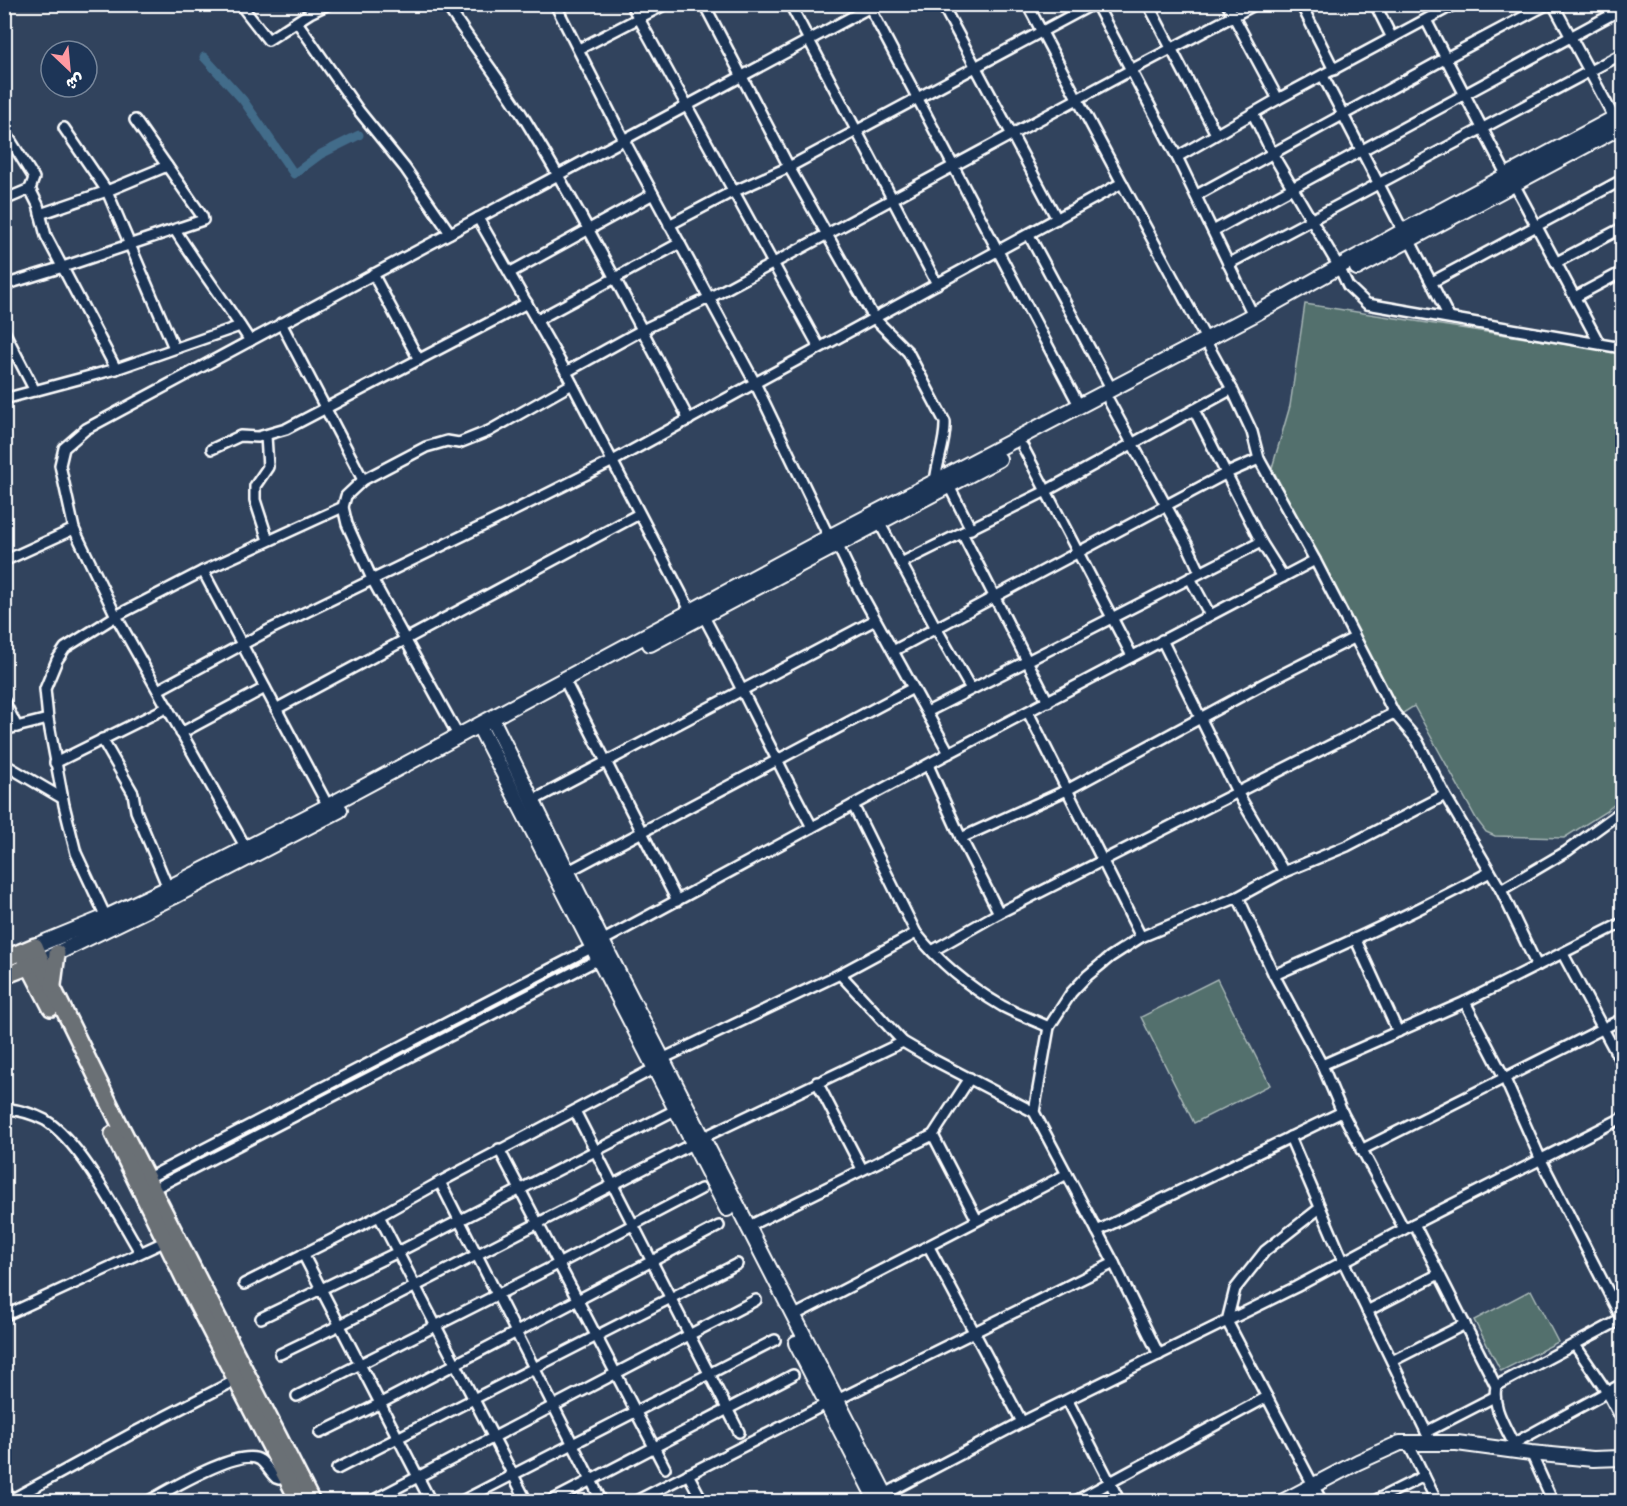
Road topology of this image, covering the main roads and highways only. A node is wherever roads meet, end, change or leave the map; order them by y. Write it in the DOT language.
graph roads {
  1 [pos="1620,124"];
  2 [pos="1341,271"];
  3 [pos="1207,343"];
  4 [pos="1110,396"];
  5 [pos="942,484"];
  6 [pos="833,540"];
  7 [pos="696,615"];
  8 [pos="488,726"];
  9 [pos="562,874"];
  10 [pos="28,949"];
  11 [pos="57,953"];
  12 [pos="4,959"];
  13 [pos="23,969"];
  14 [pos="49,991"];
  15 [pos="658,1063"];
  16 [pos="698,1141"];
  17 [pos="765,1272"];
  18 [pos="832,1402"];
  19 [pos="1623,1458"];
  20 [pos="291,1473"];
  21 [pos="879,1499"];
  22 [pos="299,1502"];
  23 [pos="312,1502"];
  24 [pos="1282,1502"];
  1 -- 2 [label="main road"];
  2 -- 3 [label="main road"];
  2 -- 3 [label="main road"];
  3 -- 4 [label="main road"];
  4 -- 5 [label="main road"];
  4 -- 5 [label="main road"];
  5 -- 6 [label="main road"];
  5 -- 6 [label="main road"];
  6 -- 7 [label="main road"];
  7 -- 8 [label="main road"];
  7 -- 8 [label="main road"];
  8 -- 9 [label="main road"];
  8 -- 9 [label="main road"];
  8 -- 10 [label="main road"];
  8 -- 11 [label="main road"];
  9 -- 15 [label="main road"];
  10 -- 12 [label="main road"];
  10 -- 13 [label="main road"];
  11 -- 13 [label="main road"];
  11 -- 14 [label="main road"];
  13 -- 14 [label="main road"];
  13 -- 14 [label="main road"];
  14 -- 20 [label="main road"];
  14 -- 20 [label="main road"];
  15 -- 16 [label="main road"];
  15 -- 16 [label="main road"];
  16 -- 17 [label="main road"];
  16 -- 17 [label="main road"];
  17 -- 18 [label="main road"];
  17 -- 18 [label="main road"];
  18 -- 21 [label="main road"];
  19 -- 24 [label="main road"];
  20 -- 22 [label="main road"];
  20 -- 23 [label="main road"];
}
